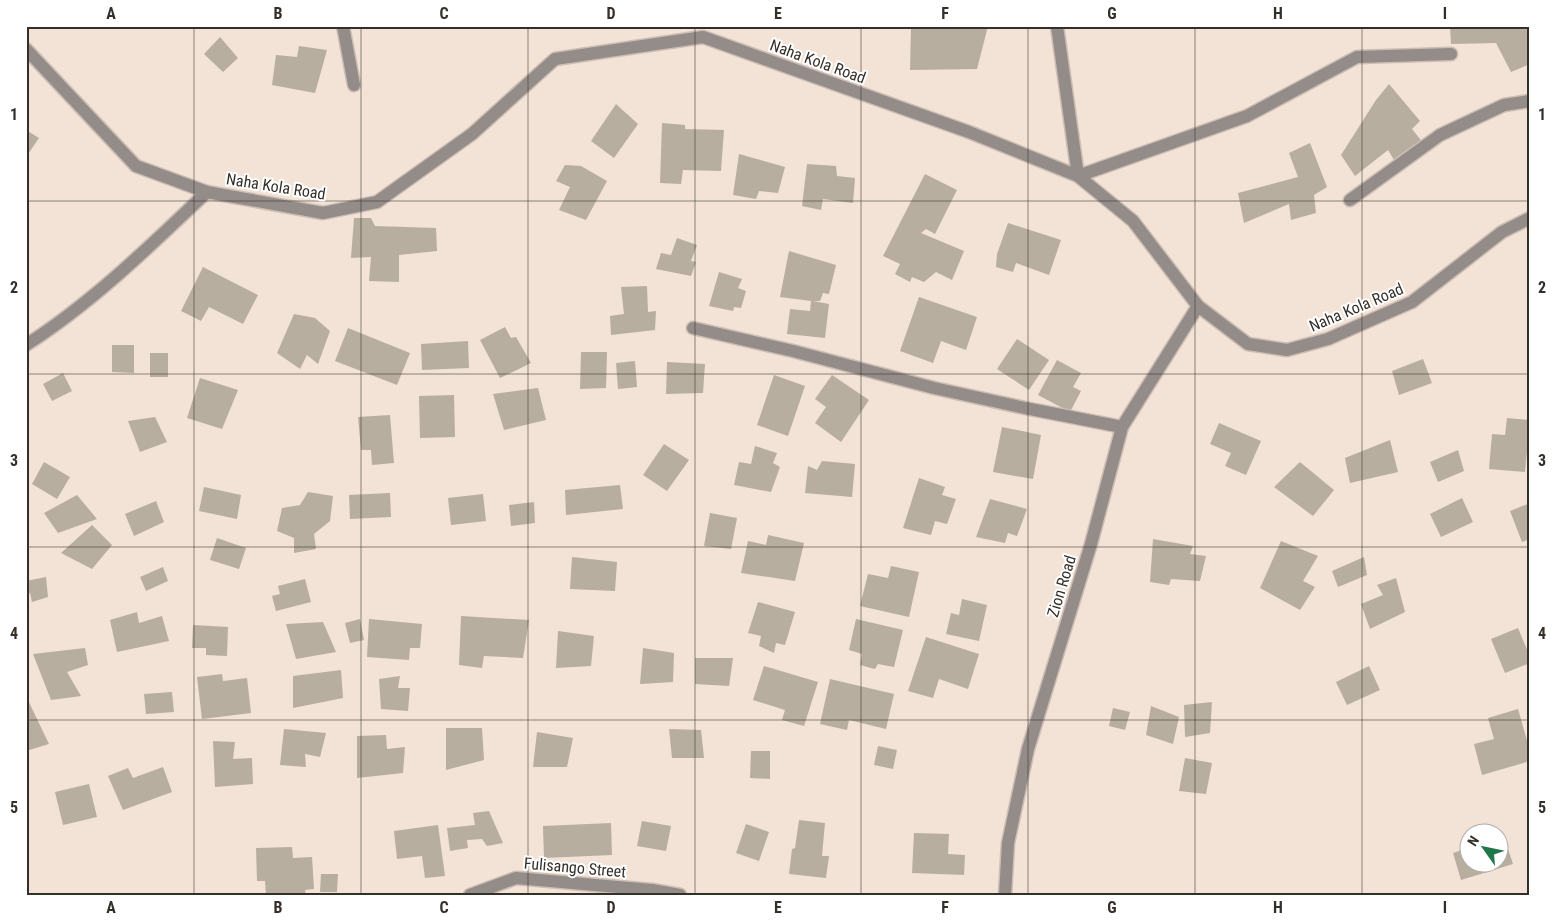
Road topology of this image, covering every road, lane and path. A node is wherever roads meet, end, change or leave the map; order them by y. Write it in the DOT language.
graph roads {
  1 [pos="343,26"];
  2 [pos="1057,26"];
  3 [pos="701,32"];
  4 [pos="26,49"];
  5 [pos="1451,54"];
  6 [pos="354,86"];
  7 [pos="1530,101"];
  8 [pos="1078,176"];
  9 [pos="207,192"];
  10 [pos="1350,200"];
  11 [pos="1530,218"];
  12 [pos="1198,306"];
  13 [pos="694,328"];
  14 [pos="26,345"];
  15 [pos="1122,427"];
  16 [pos="470,895"];
  17 [pos="680,895"];
  18 [pos="1005,895"];
  1 -- 6 [label="street"];
  2 -- 8 [label="street"];
  3 -- 8 [label="street, Naha Kola Road"];
  3 -- 9 [label="street, Naha Kola Road"];
  4 -- 9 [label="street, Naha Kola Road"];
  5 -- 8 [label="street"];
  7 -- 10 [label="street"];
  8 -- 12 [label="street, Naha Kola Road"];
  9 -- 14 [label="street"];
  11 -- 12 [label="street, Naha Kola Road"];
  12 -- 15 [label="street, Zion Road"];
  13 -- 15 [label="street"];
  15 -- 18 [label="street, Zion Road"];
  16 -- 17 [label="street, Fulisango Street"];
}
